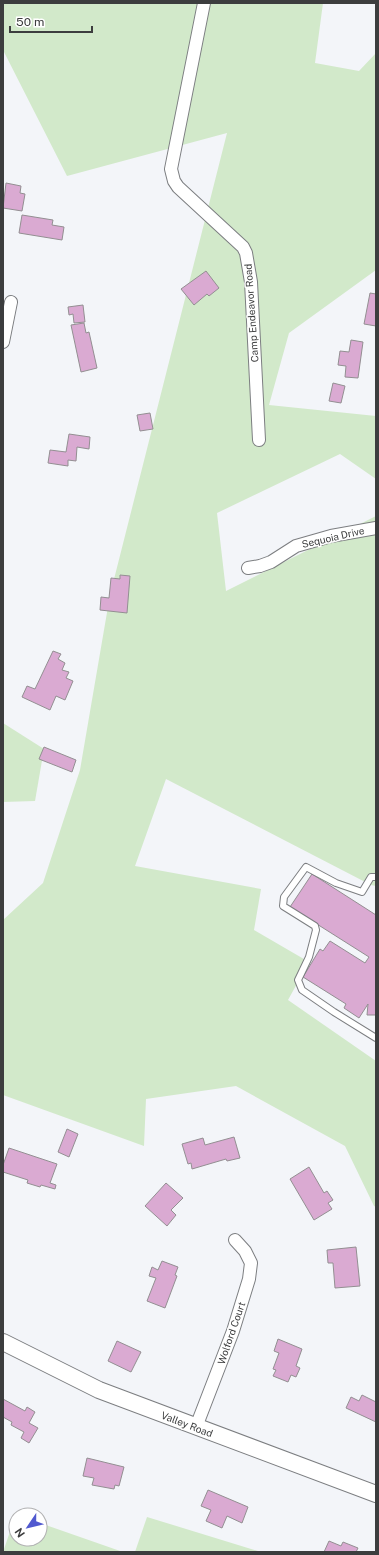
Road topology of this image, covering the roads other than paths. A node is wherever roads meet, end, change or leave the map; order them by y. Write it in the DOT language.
graph roads {
  1 [pos="204,3"];
  2 [pos="11,302"];
  3 [pos="3,342"];
  4 [pos="259,440"];
  5 [pos="376,528"];
  6 [pos="248,568"];
  7 [pos="376,877"];
  8 [pos="376,1038"];
  9 [pos="235,1240"];
  10 [pos="3,1342"];
  11 [pos="196,1427"];
  12 [pos="376,1494"];
  1 -- 4 [label="street, Camp Endeavor Road"];
  2 -- 3 [label="street"];
  5 -- 6 [label="street, Sequoia Drive"];
  7 -- 8 [label="lane"];
  9 -- 11 [label="street, Wolford Court"];
  10 -- 11 [label="main road, Valley Road"];
  11 -- 12 [label="main road, Valley Road"];
}
